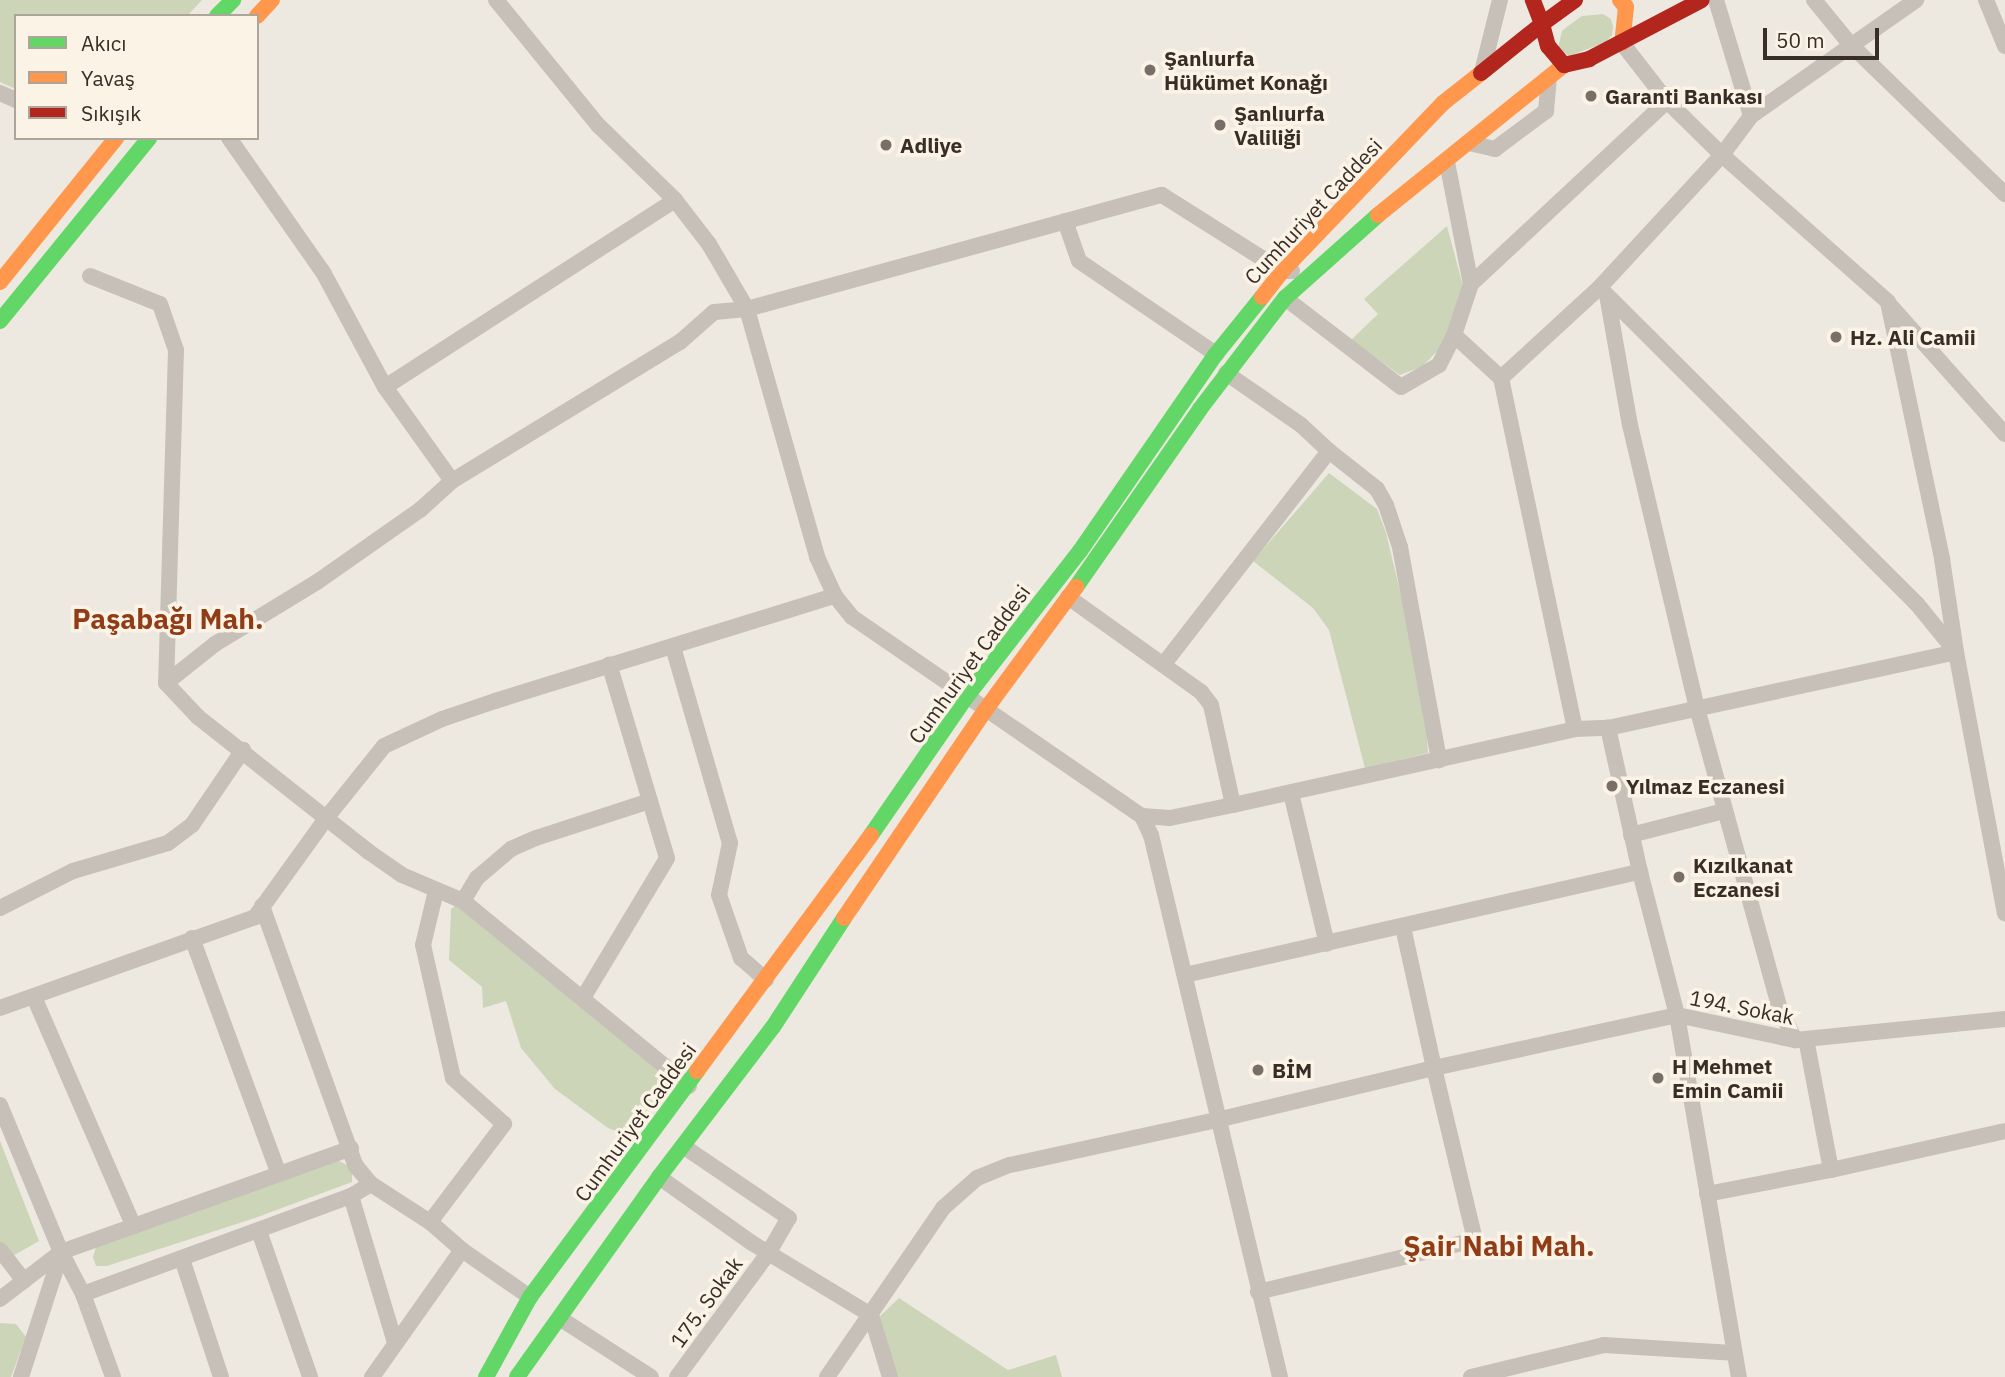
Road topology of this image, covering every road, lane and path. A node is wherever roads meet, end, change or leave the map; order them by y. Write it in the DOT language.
graph roads {
  1 [pos="233,0"];
  2 [pos="272,0"];
  3 [pos="496,0"];
  4 [pos="1500,0"];
  5 [pos="1533,0"];
  6 [pos="1575,0"];
  7 [pos="1620,0"];
  8 [pos="1702,0"];
  9 [pos="1716,0"];
  10 [pos="1814,0"];
  11 [pos="1916,0"];
  12 [pos="1986,0"];
  13 [pos="219,14"];
  14 [pos="259,14"];
  15 [pos="1542,24"];
  16 [pos="1622,43"];
  17 [pos="1850,44"];
  18 [pos="2005,46"];
  19 [pos="1564,65"];
  20 [pos="1482,75"];
  21 [pos="1549,78"];
  22 [pos="1667,101"];
  23 [pos="1751,116"];
  24 [pos="112,140"];
  25 [pos="147,140"];
  26 [pos="230,140"];
  27 [pos="1469,143"];
  28 [pos="1722,155"];
  29 [pos="1447,162"];
  30 [pos="2005,194"];
  31 [pos="675,200"];
  32 [pos="1065,221"];
  33 [pos="1282,271"];
  34 [pos="1312,271"];
  35 [pos="90,276"];
  36 [pos="0,282"];
  37 [pos="1471,284"];
  38 [pos="1605,292"];
  39 [pos="1285,298"];
  40 [pos="1888,302"];
  41 [pos="747,309"];
  42 [pos="0,321"];
  43 [pos="1454,335"];
  44 [pos="1216,354"];
  45 [pos="1227,373"];
  46 [pos="1501,378"];
  47 [pos="385,387"];
  48 [pos="2003,429"];
  49 [pos="1329,451"];
  50 [pos="452,481"];
  51 [pos="835,596"];
  52 [pos="1068,597"];
  53 [pos="673,647"];
  54 [pos="1956,652"];
  55 [pos="609,664"];
  56 [pos="1163,664"];
  57 [pos="166,683"];
  58 [pos="967,696"];
  59 [pos="986,709"];
  60 [pos="1697,709"];
  61 [pos="1608,728"];
  62 [pos="1575,729"];
  63 [pos="243,750"];
  64 [pos="1438,760"];
  65 [pos="1291,793"];
  66 [pos="650,801"];
  67 [pos="1233,805"];
  68 [pos="1724,811"];
  69 [pos="327,817"];
  70 [pos="1142,817"];
  71 [pos="1997,828"];
  72 [pos="1631,835"];
  73 [pos="1640,872"];
  74 [pos="436,891"];
  75 [pos="463,901"];
  76 [pos="262,906"];
  77 [pos="0,908"];
  78 [pos="2005,913"];
  79 [pos="1403,927"];
  80 [pos="192,938"];
  81 [pos="1327,944"];
  82 [pos="1185,975"];
  83 [pos="766,980"];
  84 [pos="34,997"];
  85 [pos="583,998"];
  86 [pos="0,1007"];
  87 [pos="1677,1015"];
  88 [pos="2005,1019"];
  89 [pos="1801,1040"];
  90 [pos="1434,1068"];
  91 [pos="689,1086"];
  92 [pos="0,1105"];
  93 [pos="1217,1121"];
  94 [pos="2005,1131"];
  95 [pos="683,1146"];
  96 [pos="351,1147"];
  97 [pos="1831,1170"];
  98 [pos="278,1172"];
  99 [pos="659,1177"];
  100 [pos="371,1184"];
  101 [pos="1707,1194"];
  102 [pos="351,1196"];
  103 [pos="430,1222"];
  104 [pos="133,1225"];
  105 [pos="259,1231"];
  106 [pos="0,1250"];
  107 [pos="462,1250"];
  108 [pos="61,1252"];
  109 [pos="769,1252"];
  110 [pos="182,1259"];
  111 [pos="24,1281"];
  112 [pos="1258,1292"];
  113 [pos="83,1294"];
  114 [pos="530,1297"];
  115 [pos="0,1299"];
  116 [pos="871,1315"];
  117 [pos="561,1319"];
  118 [pos="395,1342"];
  119 [pos="1733,1353"];
  120 [pos="21,1377"];
  121 [pos="113,1377"];
  122 [pos="221,1377"];
  123 [pos="310,1377"];
  124 [pos="372,1377"];
  125 [pos="486,1377"];
  126 [pos="517,1377"];
  127 [pos="651,1377"];
  128 [pos="677,1377"];
  129 [pos="827,1377"];
  130 [pos="890,1377"];
  131 [pos="1280,1377"];
  132 [pos="1471,1377"];
  133 [pos="1739,1377"];
  1 -- 13 [label="main road"];
  2 -- 14 [label="main road"];
  3 -- 31 [label="street"];
  4 -- 20 [label="street"];
  5 -- 15 [label="main road"];
  6 -- 15 [label="main road, Cumhuriyet Caddesi"];
  7 -- 16 [label="main road"];
  8 -- 16 [label="main road"];
  9 -- 23 [label="street"];
  10 -- 17 [label="street"];
  11 -- 17 [label="street"];
  12 -- 18 [label="street"];
  15 -- 19 [label="main road"];
  15 -- 20 [label="main road, Cumhuriyet Caddesi"];
  16 -- 19 [label="main road"];
  16 -- 22 [label="street"];
  17 -- 23 [label="street"];
  17 -- 30 [label="street"];
  19 -- 21 [label="main road, Cumhuriyet Caddesi"];
  20 -- 33 [label="main road, Cumhuriyet Caddesi"];
  21 -- 27 [label="main road, Cumhuriyet Caddesi"];
  21 -- 27 [label="street"];
  22 -- 28 [label="street"];
  22 -- 37 [label="street"];
  23 -- 28 [label="street"];
  24 -- 36 [label="main road"];
  25 -- 42 [label="main road"];
  26 -- 47 [label="street"];
  27 -- 29 [label="main road, Cumhuriyet Caddesi"];
  28 -- 38 [label="street"];
  28 -- 40 [label="street"];
  29 -- 34 [label="main road, Cumhuriyet Caddesi"];
  29 -- 37 [label="street"];
  31 -- 41 [label="street"];
  31 -- 47 [label="street"];
  32 -- 33 [label="street"];
  32 -- 41 [label="street"];
  32 -- 44 [label="street"];
  33 -- 34 [label="street"];
  33 -- 44 [label="main road, Cumhuriyet Caddesi"];
  34 -- 39 [label="main road, Cumhuriyet Caddesi"];
  35 -- 57 [label="street"];
  37 -- 43 [label="street"];
  38 -- 46 [label="street"];
  38 -- 54 [label="street"];
  38 -- 60 [label="street"];
  39 -- 43 [label="street"];
  39 -- 45 [label="main road, Cumhuriyet Caddesi"];
  40 -- 48 [label="street"];
  40 -- 54 [label="street"];
  41 -- 50 [label="street"];
  41 -- 51 [label="street"];
  43 -- 46 [label="street"];
  44 -- 58 [label="main road, Cumhuriyet Caddesi"];
  45 -- 49 [label="street"];
  45 -- 52 [label="main road, Cumhuriyet Caddesi"];
  46 -- 62 [label="street"];
  47 -- 50 [label="street"];
  49 -- 56 [label="street"];
  49 -- 64 [label="street"];
  50 -- 57 [label="street"];
  51 -- 53 [label="street"];
  51 -- 58 [label="street"];
  52 -- 56 [label="street"];
  52 -- 59 [label="main road, Cumhuriyet Caddesi"];
  53 -- 55 [label="street"];
  53 -- 83 [label="street"];
  54 -- 60 [label="street"];
  54 -- 71 [label="street"];
  55 -- 66 [label="street"];
  55 -- 69 [label="street"];
  56 -- 67 [label="street"];
  57 -- 63 [label="street"];
  58 -- 59 [label="street"];
  58 -- 83 [label="main road, Cumhuriyet Caddesi"];
  59 -- 70 [label="street"];
  59 -- 95 [label="main road, Cumhuriyet Caddesi"];
  60 -- 61 [label="street"];
  60 -- 68 [label="street"];
  61 -- 62 [label="street"];
  61 -- 72 [label="street"];
  62 -- 64 [label="street"];
  63 -- 69 [label="street"];
  63 -- 77 [label="street"];
  64 -- 65 [label="street"];
  65 -- 67 [label="street"];
  65 -- 81 [label="street"];
  66 -- 75 [label="street"];
  66 -- 85 [label="street"];
  67 -- 70 [label="street"];
  68 -- 72 [label="street"];
  68 -- 89 [label="street"];
  69 -- 74 [label="street"];
  69 -- 76 [label="street"];
  70 -- 82 [label="street"];
  71 -- 78 [label="street"];
  72 -- 73 [label="street"];
  73 -- 79 [label="street"];
  73 -- 87 [label="street"];
  74 -- 75 [label="street"];
  74 -- 103 [label="street"];
  75 -- 85 [label="street"];
  76 -- 80 [label="street"];
  76 -- 96 [label="street"];
  79 -- 81 [label="street"];
  79 -- 90 [label="street"];
  80 -- 84 [label="street"];
  80 -- 98 [label="street"];
  81 -- 82 [label="street"];
  82 -- 93 [label="street"];
  83 -- 91 [label="main road, Cumhuriyet Caddesi"];
  84 -- 86 [label="street"];
  84 -- 104 [label="street"];
  85 -- 91 [label="street"];
  87 -- 89 [label="street, 194. Sokak"];
  87 -- 90 [label="street, 194. Sokak"];
  87 -- 101 [label="street"];
  88 -- 89 [label="street, 194. Sokak"];
  89 -- 97 [label="street"];
  90 -- 93 [label="street, 194. Sokak"];
  90 -- 112 [label="street"];
  91 -- 114 [label="main road, Cumhuriyet Caddesi"];
  92 -- 108 [label="street"];
  93 -- 112 [label="street"];
  93 -- 116 [label="street, 194. Sokak"];
  94 -- 97 [label="street"];
  95 -- 99 [label="main road, Cumhuriyet Caddesi"];
  95 -- 109 [label="street, 175. Sokak"];
  96 -- 98 [label="street"];
  96 -- 100 [label="street"];
  97 -- 101 [label="street"];
  98 -- 104 [label="street"];
  99 -- 109 [label="street"];
  99 -- 117 [label="main road, Cumhuriyet Caddesi"];
  100 -- 102 [label="street"];
  100 -- 103 [label="street"];
  101 -- 119 [label="street"];
  102 -- 105 [label="street"];
  102 -- 118 [label="street"];
  103 -- 107 [label="street"];
  104 -- 108 [label="street"];
  105 -- 110 [label="street"];
  105 -- 123 [label="street"];
  106 -- 111 [label="street"];
  107 -- 114 [label="street"];
  107 -- 118 [label="street"];
  108 -- 111 [label="street"];
  108 -- 113 [label="street"];
  108 -- 120 [label="street"];
  109 -- 116 [label="street"];
  109 -- 128 [label="street, 175. Sokak"];
  110 -- 113 [label="street"];
  110 -- 122 [label="street"];
  111 -- 115 [label="street"];
  112 -- 131 [label="street"];
  113 -- 121 [label="street"];
  114 -- 125 [label="main road, Cumhuriyet Caddesi"];
  116 -- 129 [label="street, 194. Sokak"];
  116 -- 130 [label="street"];
  117 -- 126 [label="main road, Cumhuriyet Caddesi"];
  117 -- 127 [label="street"];
  118 -- 124 [label="street"];
  119 -- 132 [label="street"];
  119 -- 133 [label="street"];
}
